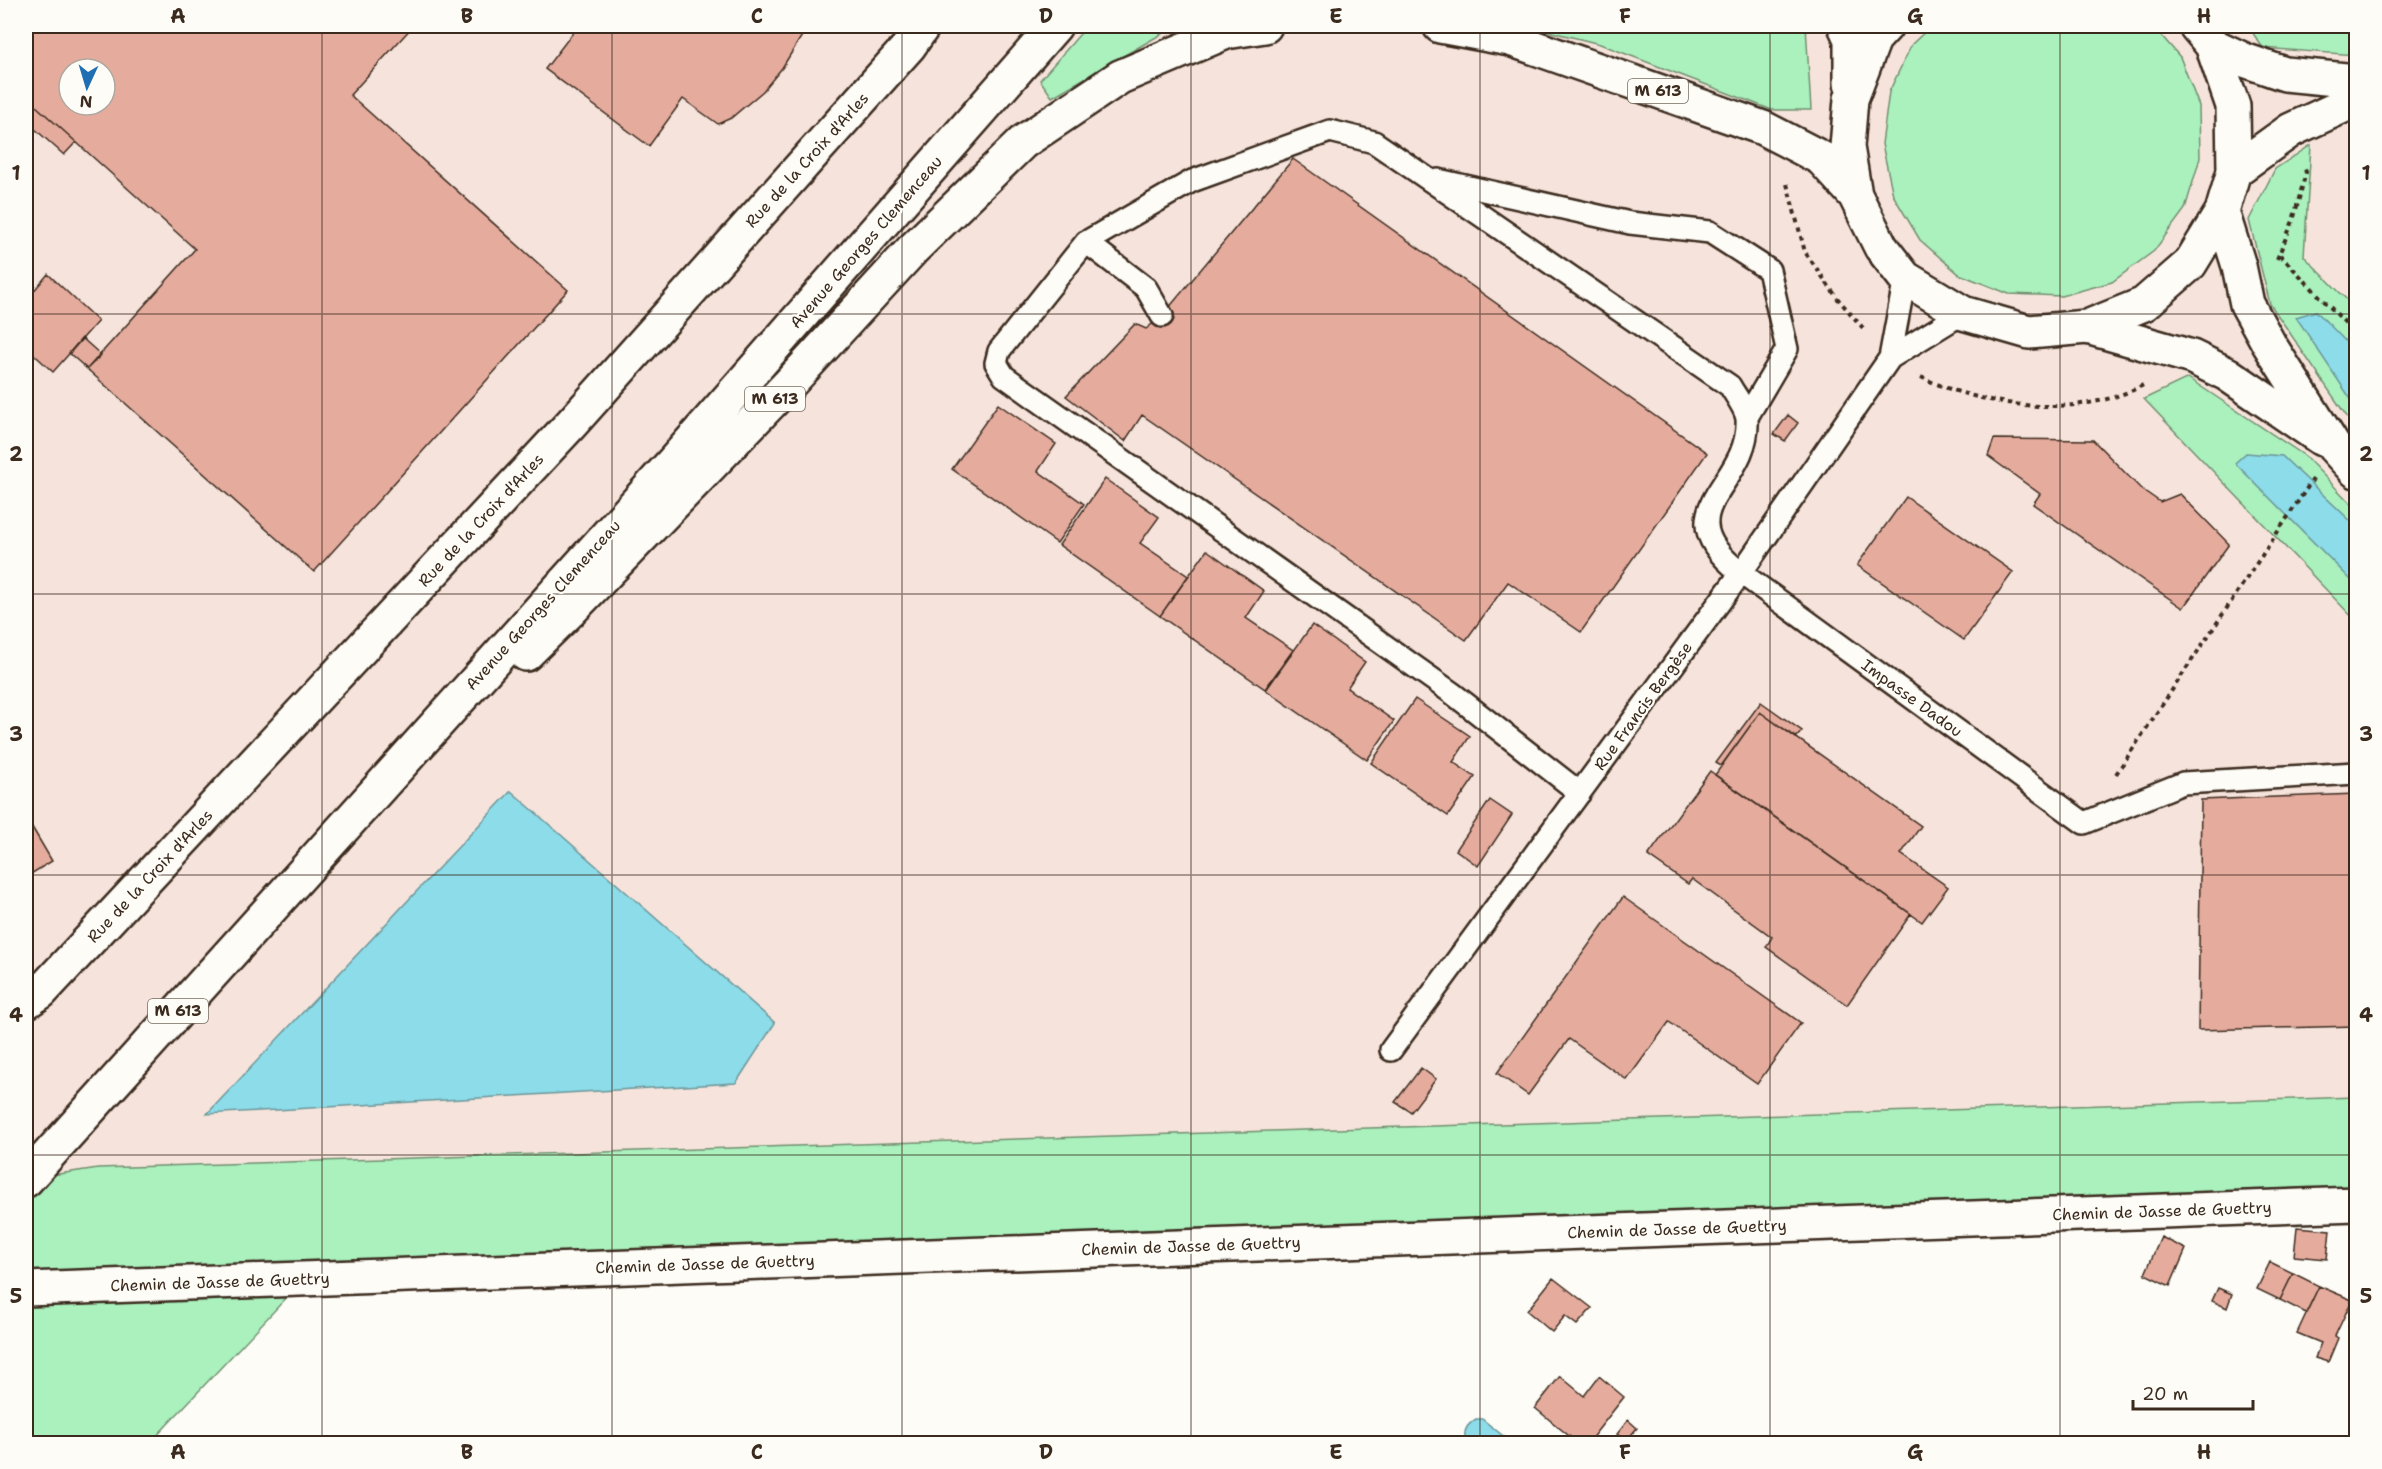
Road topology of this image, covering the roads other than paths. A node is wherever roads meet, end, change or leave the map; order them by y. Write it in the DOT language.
graph roads {
  1 [pos="923,26"];
  2 [pos="1032,26"];
  3 [pos="1056,26"];
  4 [pos="1265,26"];
  5 [pos="1440,26"];
  6 [pos="1845,26"];
  7 [pos="1886,26"];
  8 [pos="2204,35"];
  9 [pos="1020,66"];
  10 [pos="2356,81"];
  11 [pos="1851,99"];
  12 [pos="2356,100"];
  13 [pos="2234,171"];
  14 [pos="1426,177"];
  15 [pos="1855,195"];
  16 [pos="2222,212"];
  17 [pos="1086,242"];
  18 [pos="1905,278"];
  19 [pos="1963,313"];
  20 [pos="1162,316"];
  21 [pos="2087,327"];
  22 [pos="1890,358"];
  23 [pos="1747,417"];
  24 [pos="2334,447"];
  25 [pos="2356,471"];
  26 [pos="1741,573"];
  27 [pos="2356,773"];
  28 [pos="1580,793"];
  29 [pos="330,842"];
  30 [pos="26,1002"];
  31 [pos="1391,1050"];
  32 [pos="26,1180"];
  33 [pos="2356,1204"];
  34 [pos="26,1289"];
  1 -- 30 [label="street, Rue de la Croix d'Arles"];
  2 -- 9 [label="lane"];
  3 -- 9 [label="street, Avenue Georges Clemenceau / M 613"];
  4 -- 29 [label="street, M 613"];
  5 -- 15 [label="street, M 613"];
  6 -- 11 [label="street"];
  7 -- 11 [label="street"];
  8 -- 10 [label="street"];
  8 -- 13 [label="street"];
  9 -- 29 [label="street, Avenue Georges Clemenceau / M 613"];
  11 -- 15 [label="street"];
  12 -- 13 [label="street"];
  13 -- 16 [label="street"];
  14 -- 17 [label="lane"];
  14 -- 23 [label="lane"];
  14 -- 23 [label="lane"];
  15 -- 18 [label="street"];
  16 -- 21 [label="street"];
  16 -- 24 [label="street"];
  17 -- 20 [label="lane"];
  17 -- 28 [label="lane"];
  18 -- 19 [label="street"];
  18 -- 22 [label="lane, Rue Francis Bergèse"];
  19 -- 21 [label="street"];
  19 -- 22 [label="lane, Rue Francis Bergèse"];
  21 -- 24 [label="street"];
  22 -- 26 [label="lane, Rue Francis Bergèse"];
  23 -- 26 [label="lane, Impasse Dadou"];
  24 -- 25 [label="street"];
  26 -- 27 [label="lane, Impasse Dadou"];
  26 -- 28 [label="lane, Rue Francis Bergèse"];
  28 -- 31 [label="lane, Rue Francis Bergèse"];
  29 -- 32 [label="street, Avenue Georges Clemenceau / M 613"];
  33 -- 34 [label="street, Chemin de Jasse de Guettry"];
}
